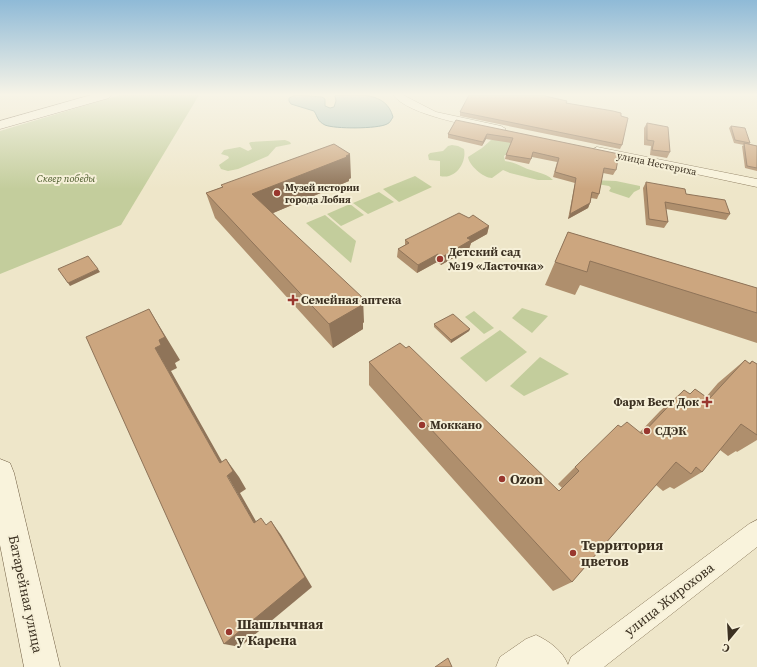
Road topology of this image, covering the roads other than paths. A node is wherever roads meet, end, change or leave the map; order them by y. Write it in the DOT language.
graph roads {
  1 [pos="488,126"];
  2 [pos="514,132"];
  3 [pos="590,148"];
  4 [pos="757,184"];
  5 [pos="0,473"];
  6 [pos="757,532"];
  7 [pos="42,667"];
  8 [pos="510,667"];
  9 [pos="556,667"];
  10 [pos="581,667"];
  1 -- 2 [label="street"];
  3 -- 4 [label="street, улица Нестериха"];
  5 -- 7 [label="main road, Батарейная улица"];
  6 -- 10 [label="street, улица Жирохова"];
  8 -- 9 [label="street"];
}
